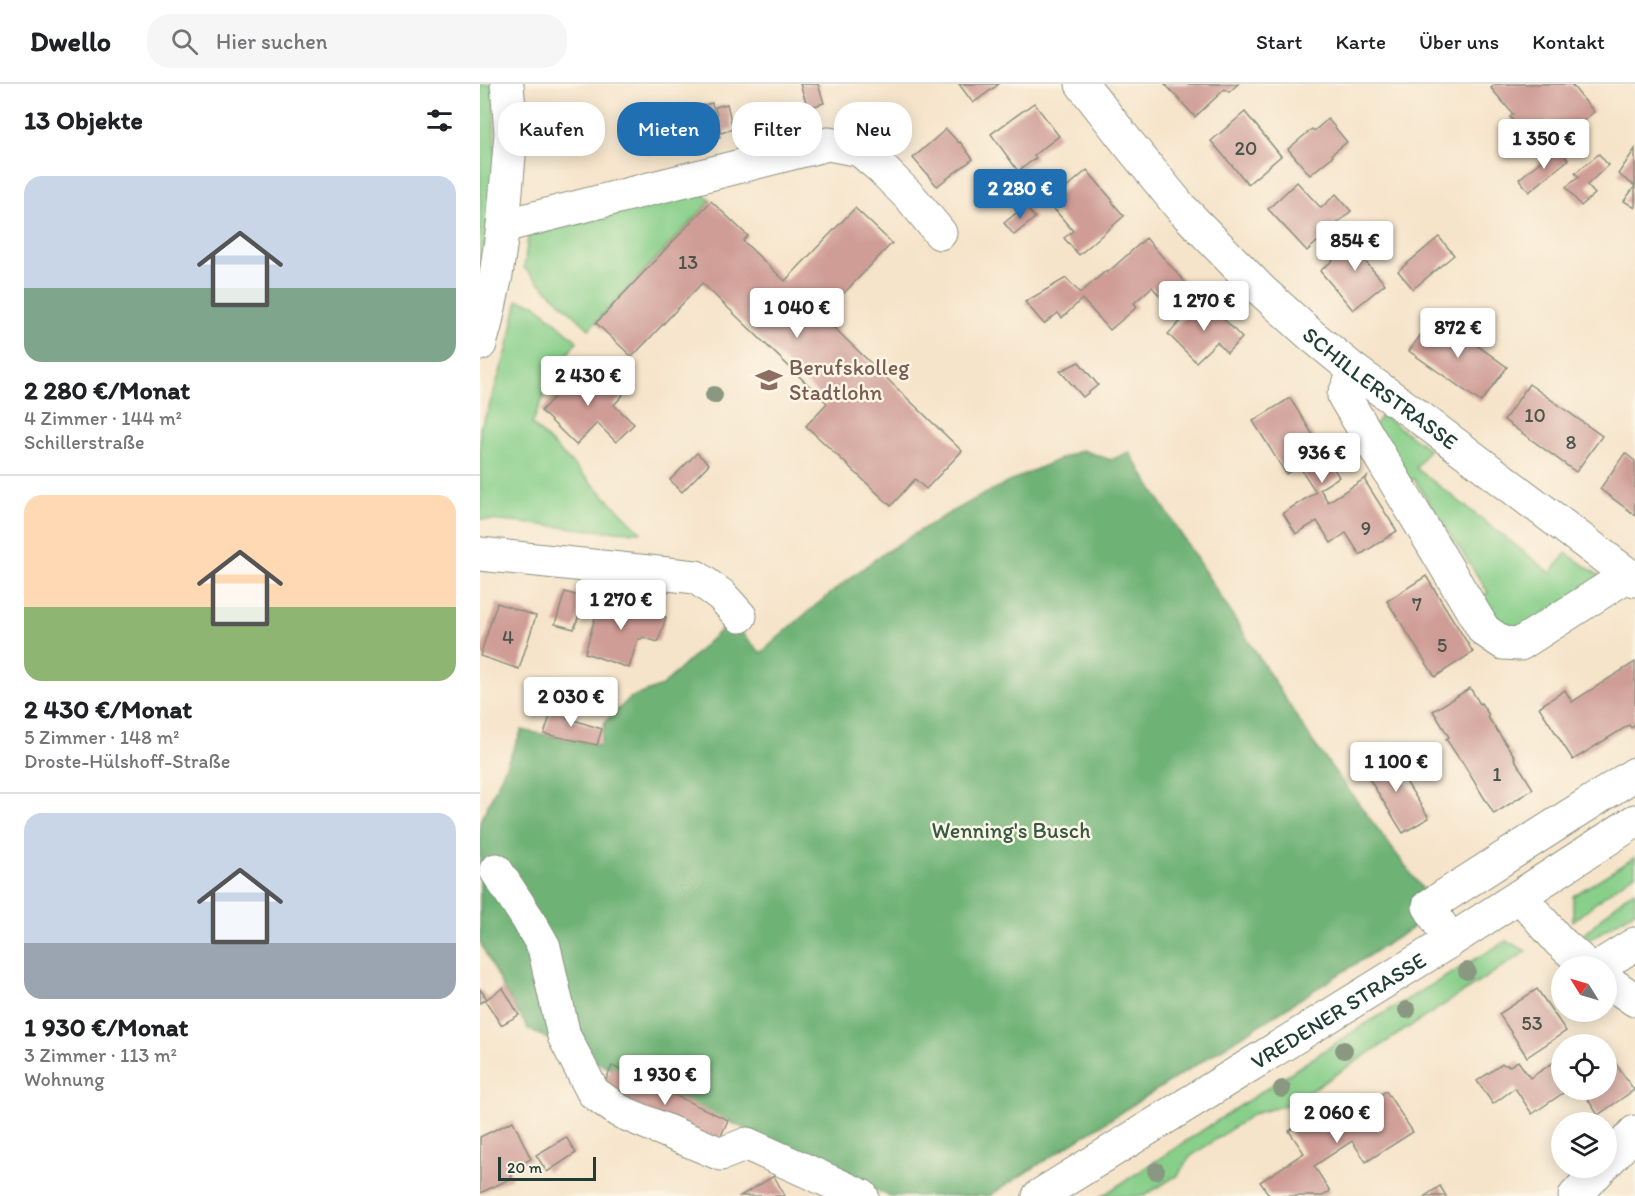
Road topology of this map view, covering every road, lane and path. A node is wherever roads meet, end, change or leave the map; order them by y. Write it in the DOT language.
graph roads {
  1 [pos="507,84"];
  2 [pos="1082,84"];
  3 [pos="503,226"];
  4 [pos="940,233"];
  5 [pos="480,344"];
  6 [pos="1356,371"];
  7 [pos="480,554"];
  8 [pos="1632,577"];
  9 [pos="740,616"];
  10 [pos="1635,774"];
  11 [pos="1635,821"];
  12 [pos="496,870"];
  13 [pos="1520,896"];
  14 [pos="1450,941"];
  15 [pos="1635,944"];
  16 [pos="1575,956"];
  17 [pos="1616,956"];
  18 [pos="1617,988"];
  19 [pos="1635,1000"];
  20 [pos="1635,1132"];
  21 [pos="1617,1151"];
  22 [pos="1592,1178"];
  23 [pos="862,1196"];
  24 [pos="1039,1196"];
  25 [pos="1575,1196"];
  1 -- 3 [label="street"];
  2 -- 6 [label="street, SCHILLERSTRASSE"];
  3 -- 4 [label="street"];
  3 -- 5 [label="street"];
  6 -- 8 [label="street, SCHILLERSTRASSE"];
  6 -- 8 [label="street"];
  7 -- 9 [label="street"];
  10 -- 14 [label="street"];
  11 -- 13 [label="street, VREDENER STRASSE"];
  12 -- 23 [label="street"];
  13 -- 14 [label="street, VREDENER STRASSE"];
  13 -- 16 [label="street"];
  14 -- 24 [label="street, VREDENER STRASSE"];
  15 -- 17 [label="street"];
  18 -- 19 [label="street"];
  20 -- 21 [label="street"];
  22 -- 25 [label="street"];
}
